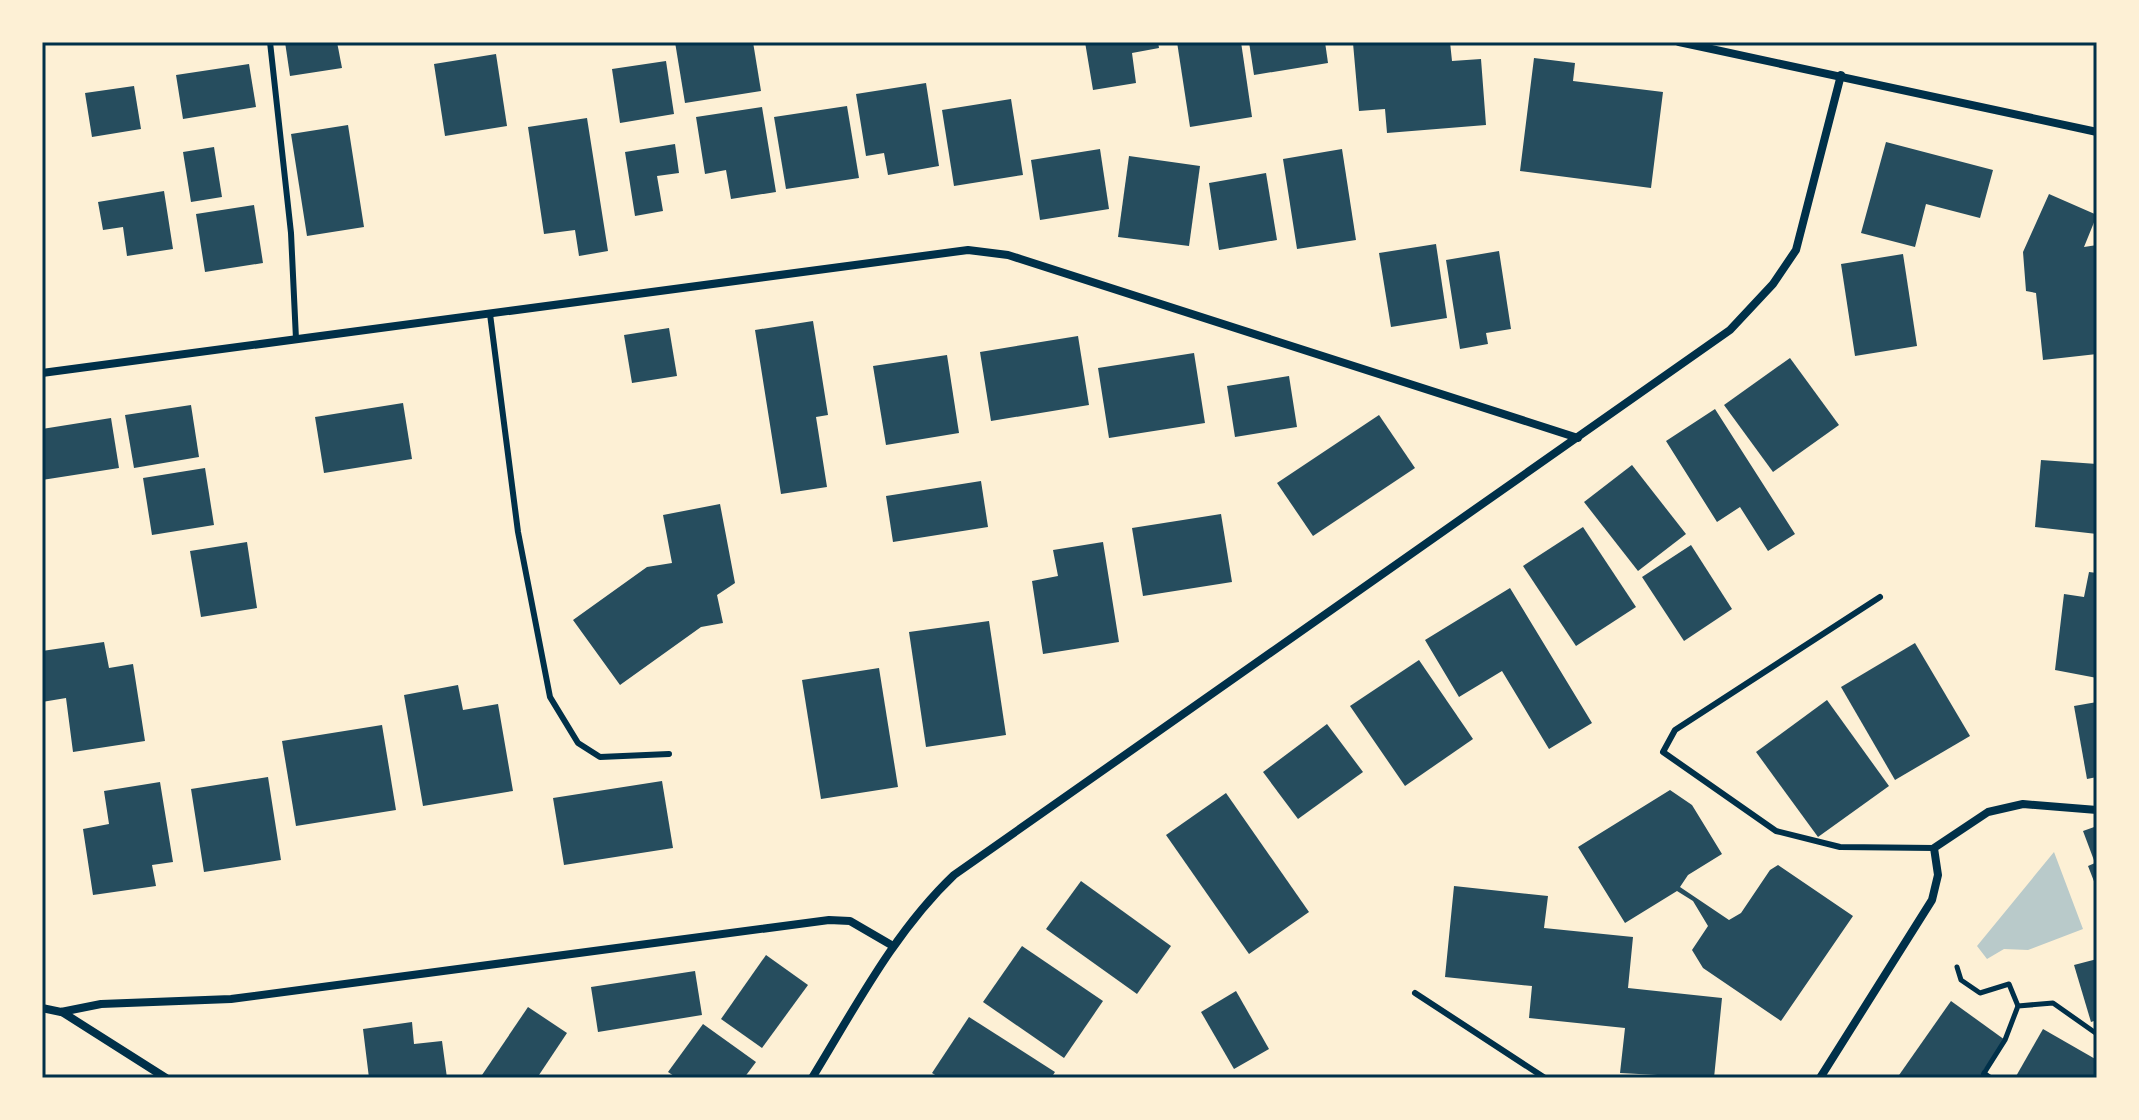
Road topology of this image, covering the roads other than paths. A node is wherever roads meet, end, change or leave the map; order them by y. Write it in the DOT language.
graph roads {
  1 [pos="270,42"];
  2 [pos="1679,42"];
  3 [pos="1841,75"];
  4 [pos="2097,132"];
  5 [pos="490,314"];
  6 [pos="296,339"];
  7 [pos="42,373"];
  8 [pos="1578,438"];
  9 [pos="1880,597"];
  10 [pos="669,754"];
  11 [pos="2097,810"];
  12 [pos="1934,848"];
  13 [pos="893,946"];
  14 [pos="1415,993"];
  15 [pos="42,1008"];
  16 [pos="61,1012"];
  17 [pos="166,1078"];
  18 [pos="812,1078"];
  19 [pos="1545,1078"];
  20 [pos="1820,1078"];
  1 -- 6 [label="lane"];
  2 -- 3 [label="street"];
  3 -- 4 [label="street"];
  3 -- 8 [label="street"];
  5 -- 6 [label="street"];
  5 -- 8 [label="street"];
  5 -- 10 [label="lane"];
  6 -- 7 [label="street"];
  8 -- 13 [label="street"];
  9 -- 12 [label="lane"];
  11 -- 12 [label="street"];
  12 -- 20 [label="street"];
  13 -- 16 [label="street"];
  13 -- 18 [label="street"];
  14 -- 19 [label="lane"];
  15 -- 16 [label="street"];
  16 -- 17 [label="street"];
}
